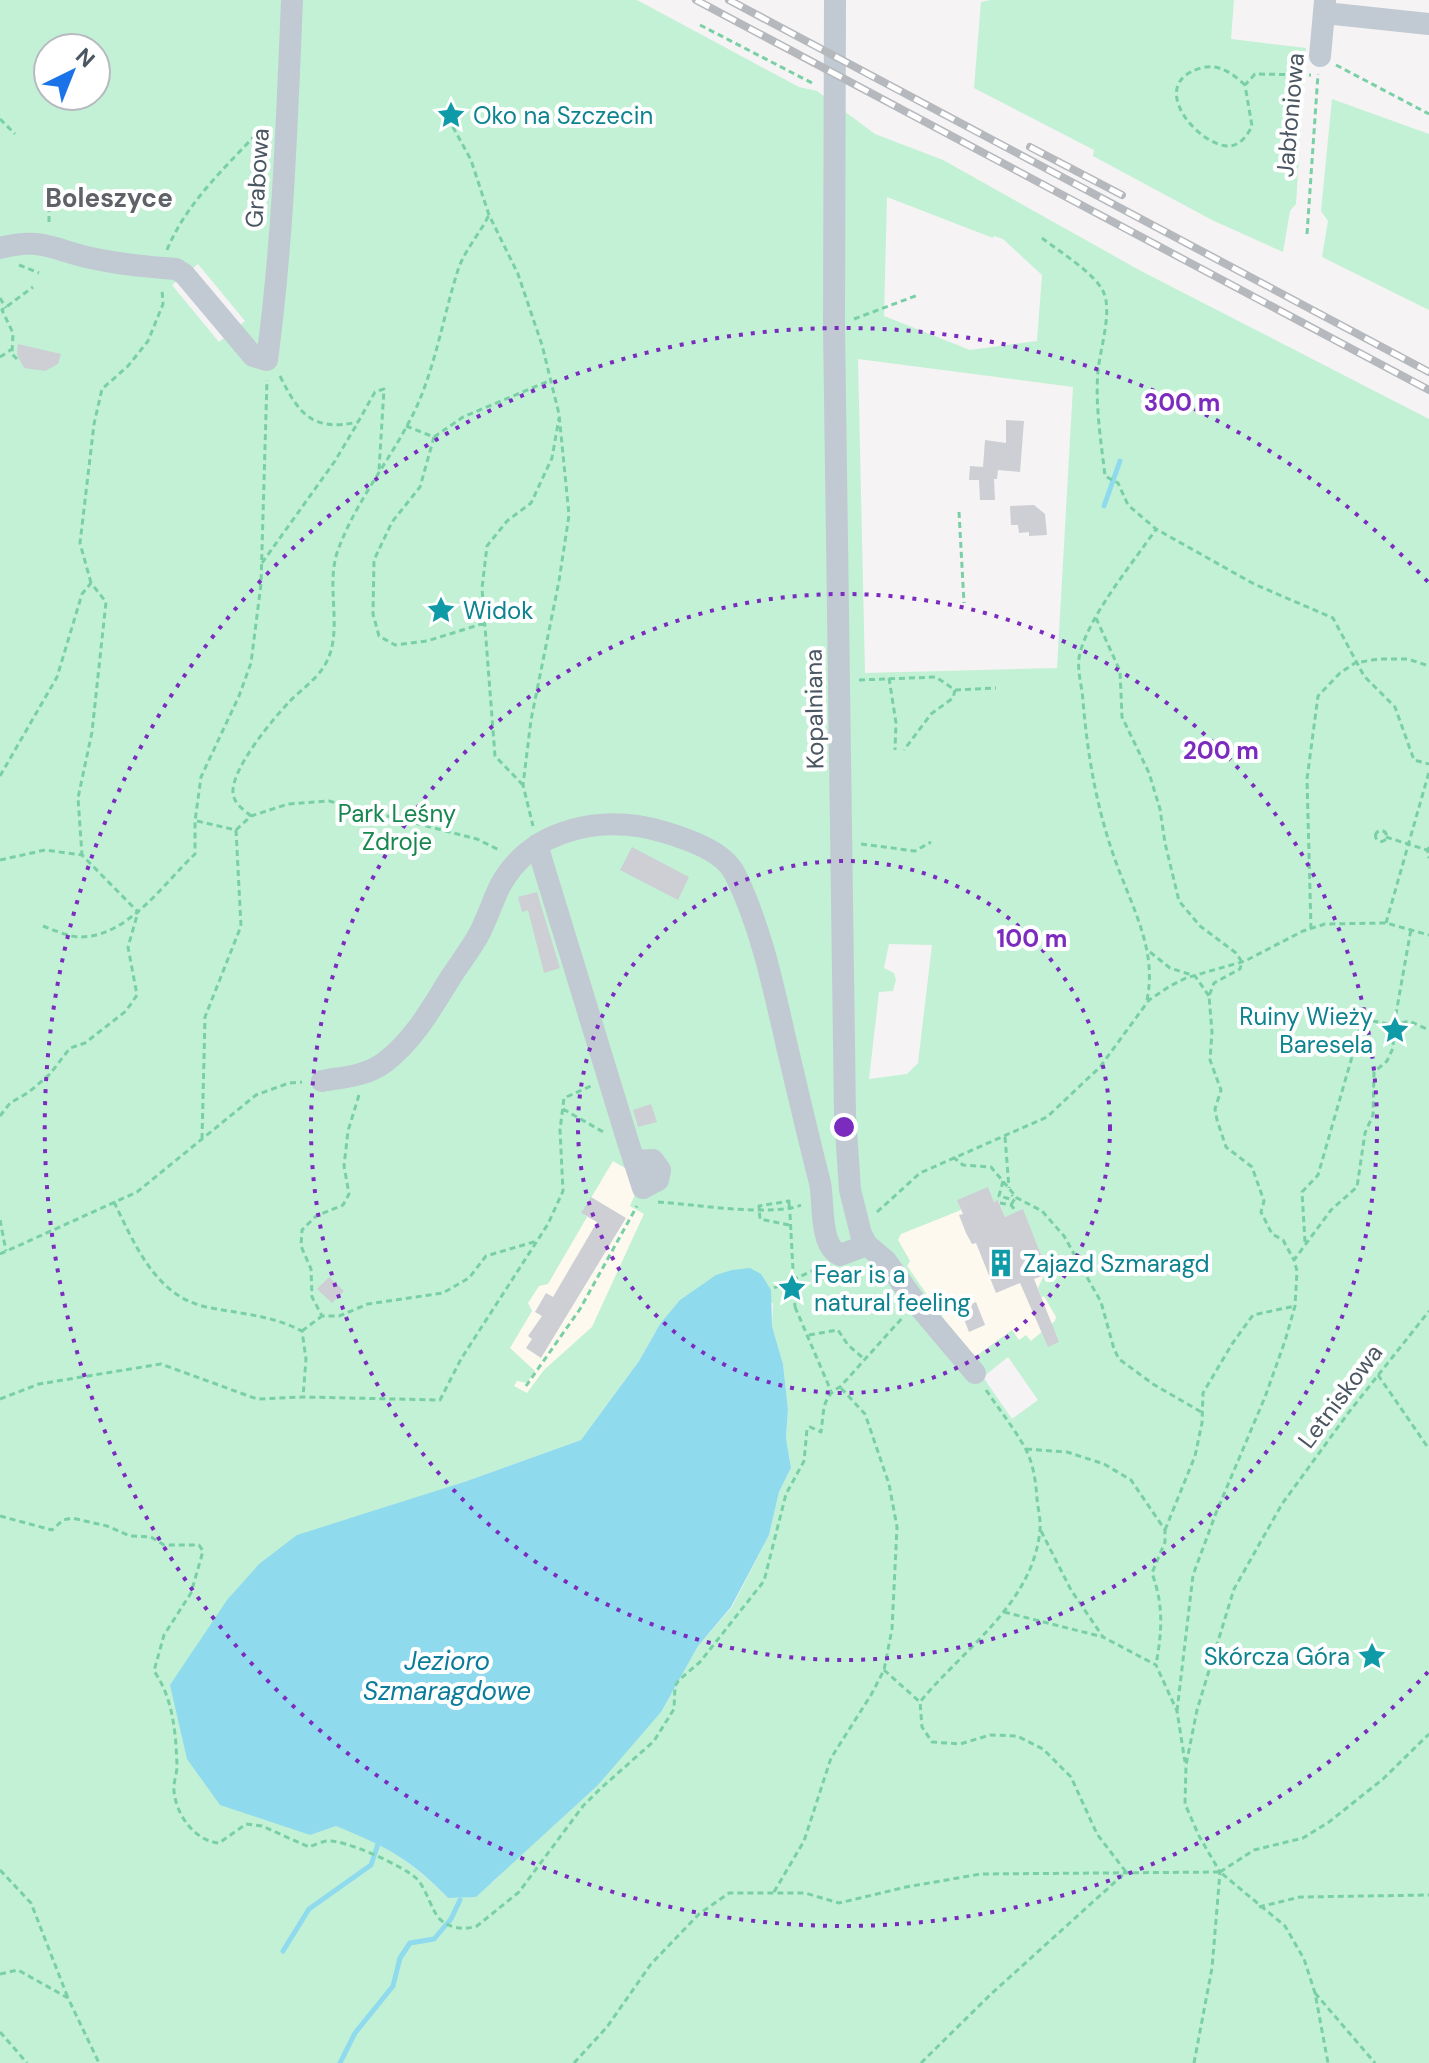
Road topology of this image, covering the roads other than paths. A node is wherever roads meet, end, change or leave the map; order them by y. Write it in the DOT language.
graph roads {
  1 [pos="292,0"];
  2 [pos="835,0"];
  3 [pos="1325,7"];
  4 [pos="1429,24"];
  5 [pos="1319,66"];
  6 [pos="0,248"];
  7 [pos="537,845"];
  8 [pos="322,1081"];
  9 [pos="649,1195"];
  10 [pos="867,1245"];
  11 [pos="975,1373"];
  1 -- 6 [label="street, Grabowa"];
  2 -- 10 [label="street, Kopalniana"];
  3 -- 4 [label="street"];
  3 -- 5 [label="street, Jabłoniowa"];
  7 -- 8 [label="street"];
  7 -- 9 [label="street"];
  7 -- 10 [label="street"];
  10 -- 11 [label="street, Kopalniana"];
}
